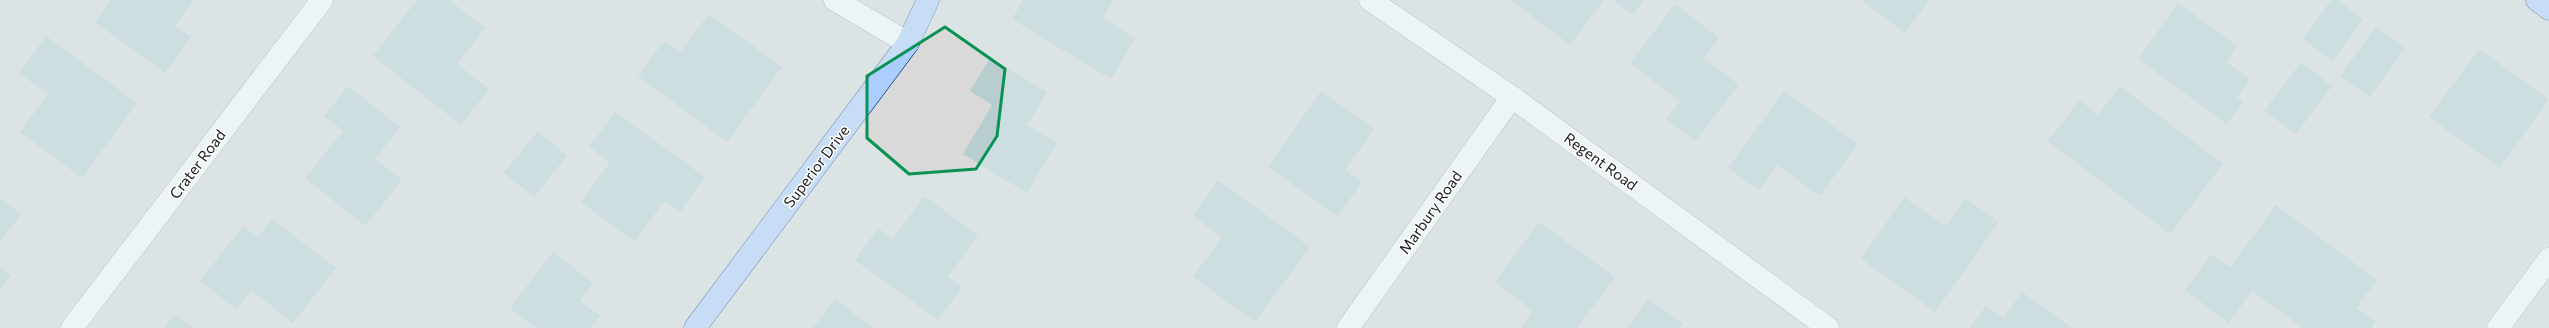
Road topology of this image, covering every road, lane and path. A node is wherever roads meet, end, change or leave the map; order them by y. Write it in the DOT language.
graph roads {
  1 [pos="322,0"];
  2 [pos="835,0"];
  3 [pos="928,0"];
  4 [pos="1370,0"];
  5 [pos="2537,0"];
  6 [pos="2549,9"];
  7 [pos="908,43"];
  8 [pos="1512,97"];
  9 [pos="2549,260"];
  10 [pos="72,328"];
  11 [pos="695,328"];
  12 [pos="1348,328"];
  13 [pos="1828,328"];
  14 [pos="2498,328"];
  1 -- 10 [label="street, Crater Road"];
  2 -- 7 [label="street"];
  3 -- 7 [label="street, Superior Drive"];
  4 -- 8 [label="street, Regent Road"];
  5 -- 6 [label="street"];
  7 -- 11 [label="street, Superior Drive"];
  8 -- 12 [label="street, Marbury Road"];
  8 -- 13 [label="street, Regent Road"];
  9 -- 14 [label="street"];
}
